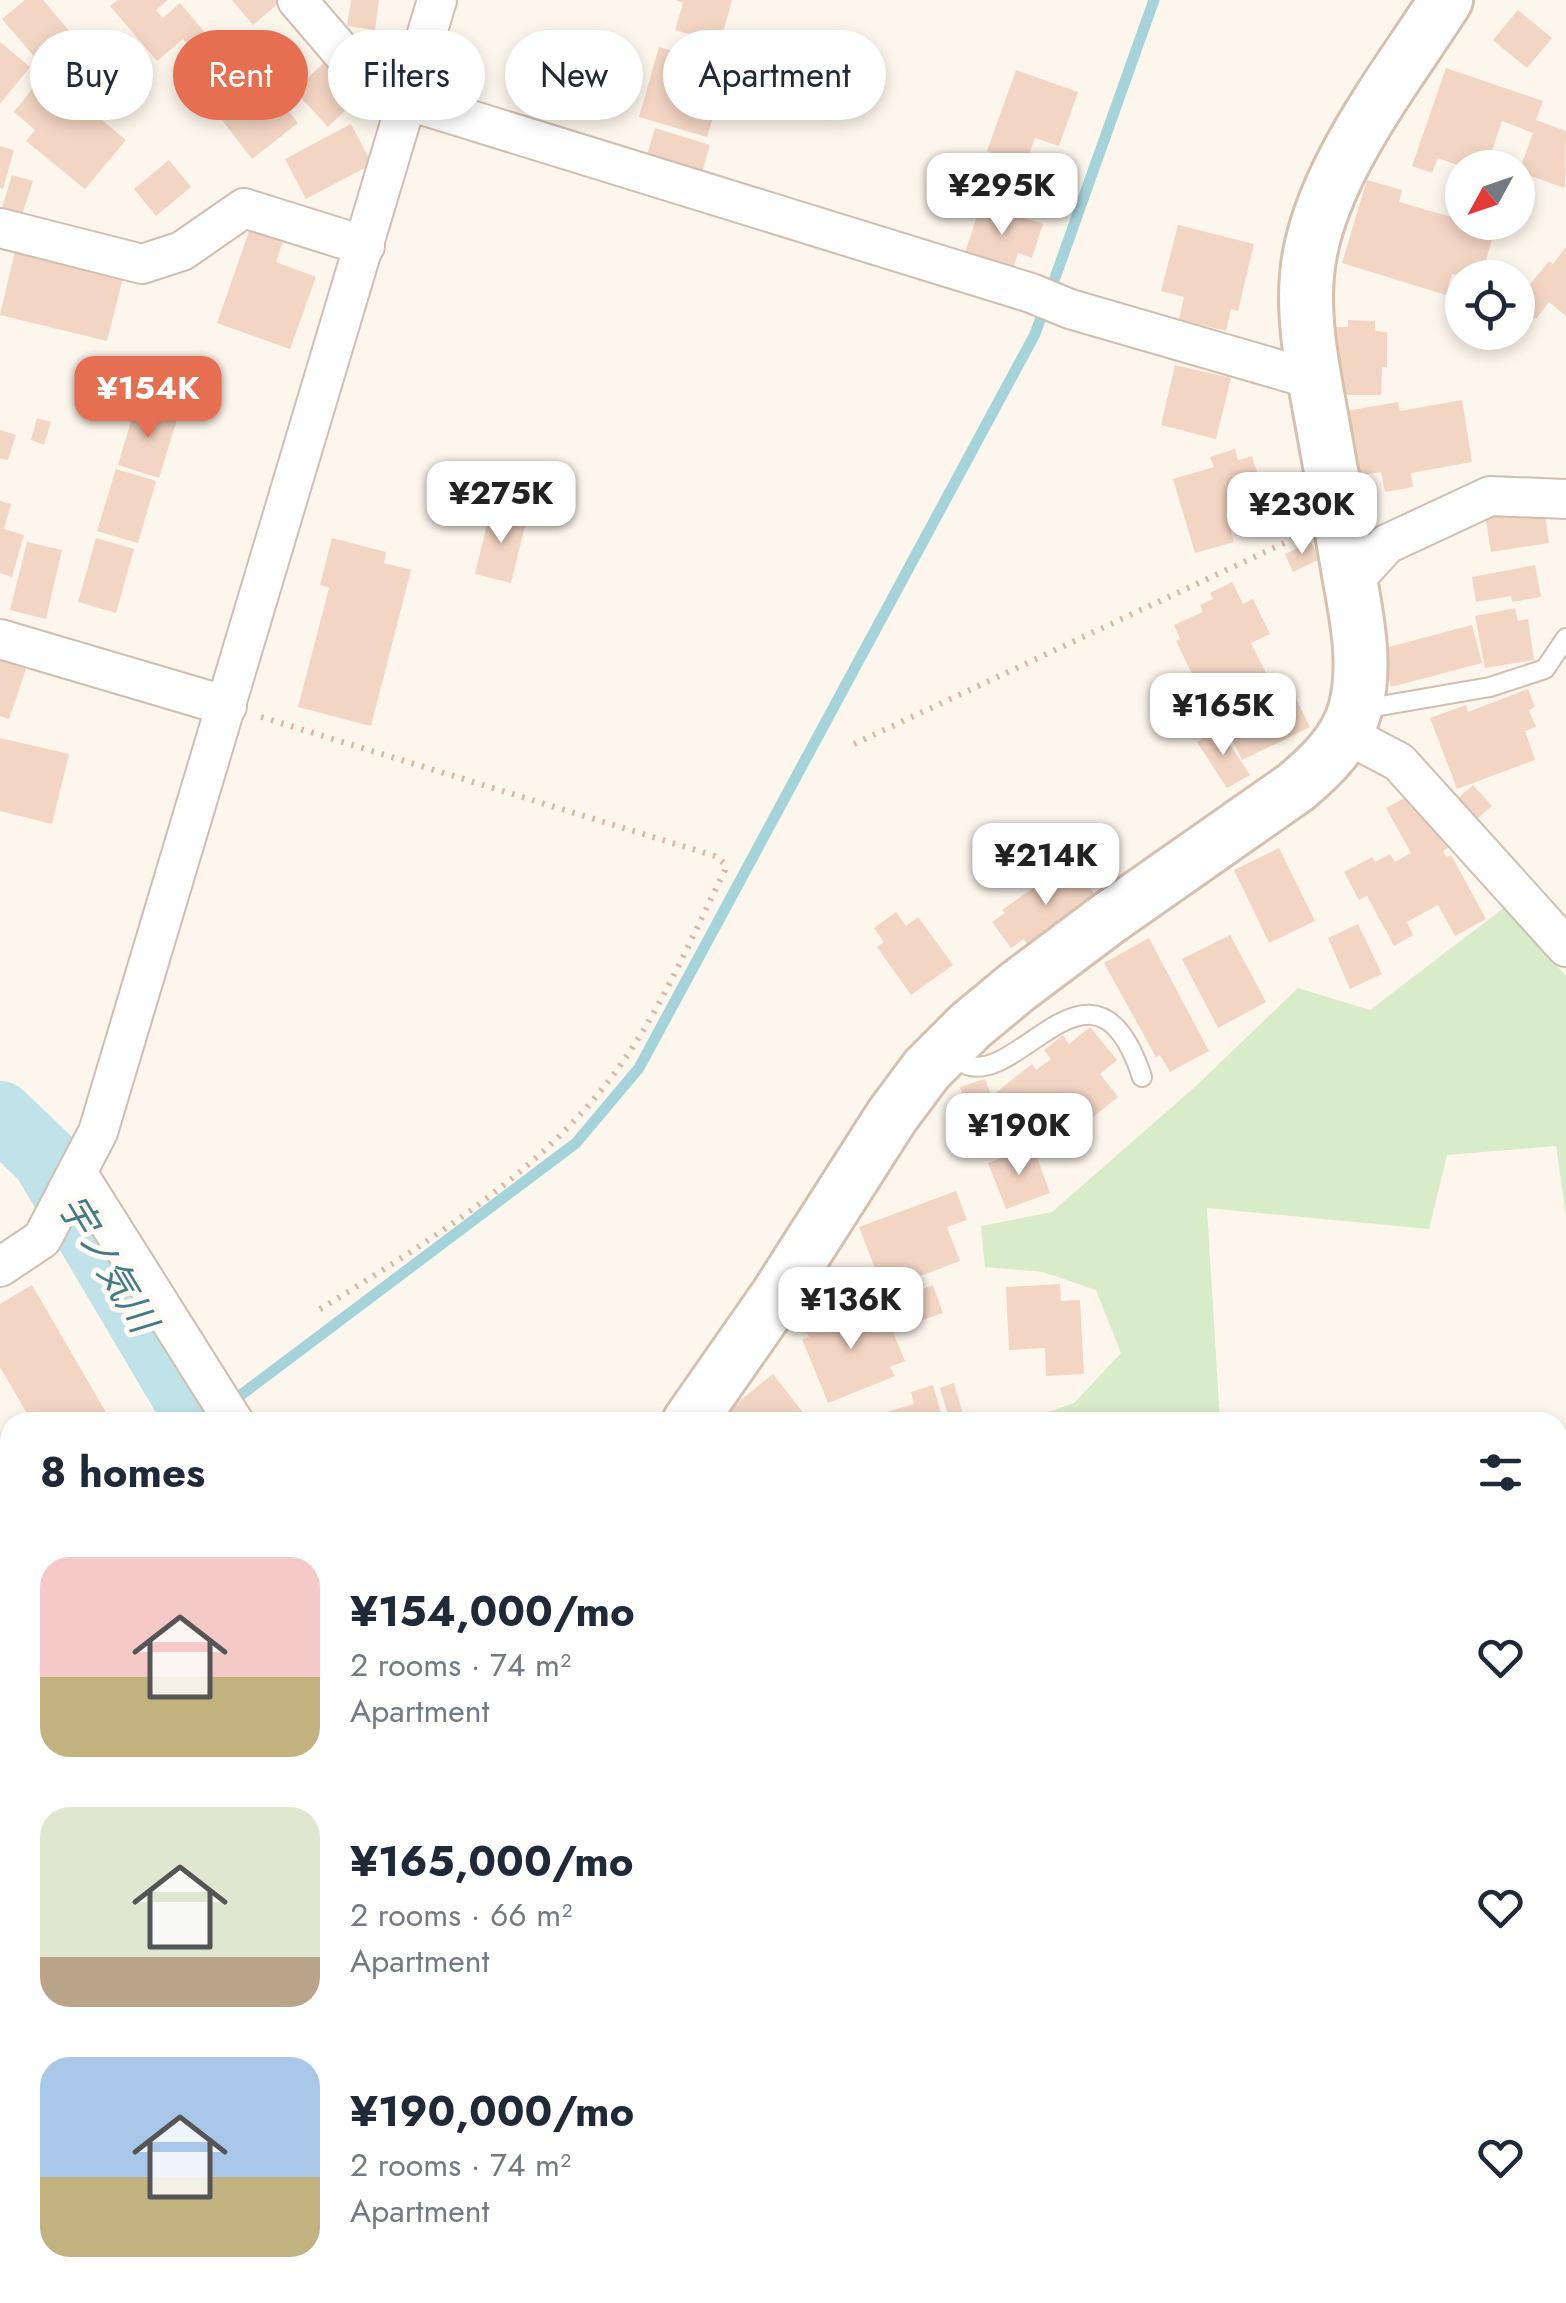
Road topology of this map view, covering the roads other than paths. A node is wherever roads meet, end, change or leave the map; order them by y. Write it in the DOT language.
graph roads {
  1 [pos="297,0"];
  2 [pos="438,0"];
  3 [pos="1446,0"];
  4 [pos="429,30"];
  5 [pos="328,36"];
  6 [pos="403,120"];
  7 [pos="471,120"];
  8 [pos="0,228"];
  9 [pos="365,246"];
  10 [pos="1314,380"];
  11 [pos="1566,498"];
  12 [pos="1351,583"];
  13 [pos="1566,638"];
  14 [pos="0,639"];
  15 [pos="227,706"];
  16 [pos="1349,722"];
  17 [pos="1566,947"];
  18 [pos="967,1065"];
  19 [pos="1142,1077"];
  20 [pos="76,1178"];
  21 [pos="0,1268"];
  22 [pos="228,1412"];
  23 [pos="695,1412"];
  1 -- 5 [label="street"];
  2 -- 4 [label="street"];
  3 -- 10 [label="street"];
  6 -- 9 [label="street"];
  7 -- 10 [label="street"];
  8 -- 9 [label="street"];
  9 -- 15 [label="street"];
  10 -- 12 [label="street"];
  11 -- 12 [label="street"];
  12 -- 16 [label="street"];
  13 -- 16 [label="lane"];
  14 -- 15 [label="street"];
  15 -- 20 [label="street"];
  16 -- 17 [label="street"];
  16 -- 23 [label="street"];
  18 -- 19 [label="lane"];
  20 -- 21 [label="street"];
  20 -- 22 [label="street"];
}
